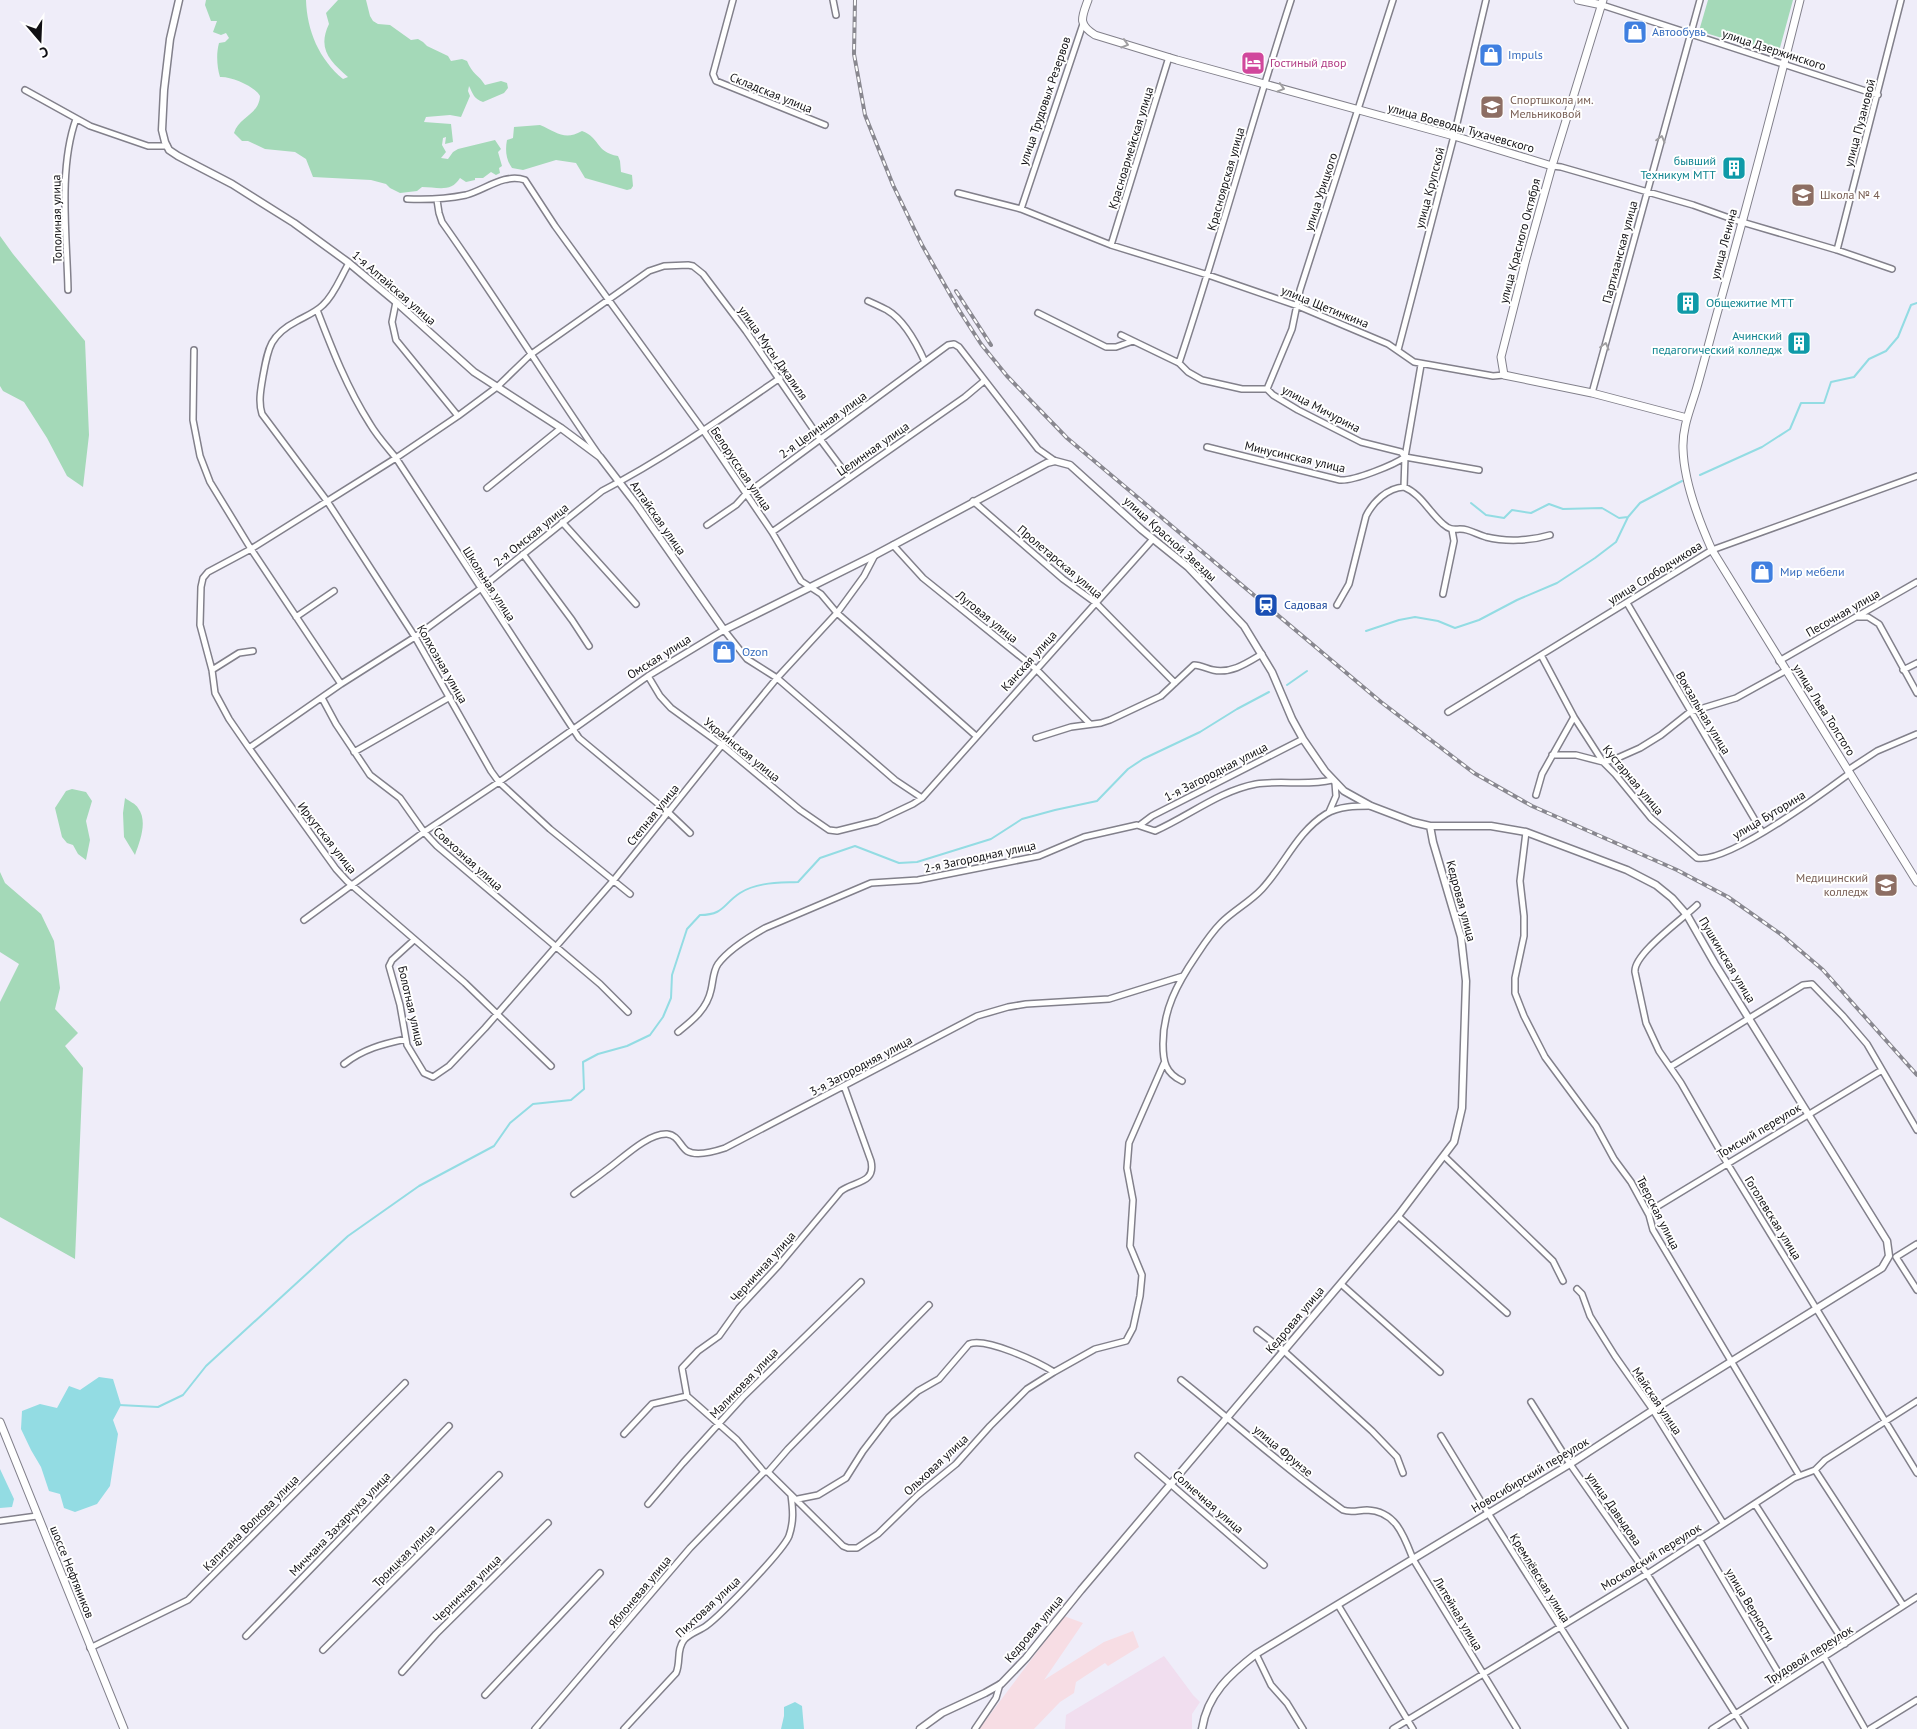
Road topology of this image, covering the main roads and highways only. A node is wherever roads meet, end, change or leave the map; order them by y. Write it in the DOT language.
graph roads {
  1 [pos="1088,0"];
  2 [pos="1578,0"];
  3 [pos="1800,0"];
  4 [pos="1602,3"];
  5 [pos="1083,24"];
  6 [pos="1552,166"];
  7 [pos="1504,374"];
  8 [pos="1687,418"];
  9 [pos="1712,550"];
  10 [pos="1917,882"];
  11 [pos="0,1422"];
  12 [pos="124,1729"];
  1 -- 5 [label="main road, улица Трудовых Резервов"];
  2 -- 4 [label="main road, улица Дзержинского"];
  3 -- 8 [label="main road, улица Ленина"];
  4 -- 6 [label="main road, улица Красного Октября"];
  5 -- 6 [label="main road, улица Воеводы Тухачевского, one-way"];
  6 -- 7 [label="main road, улица Красного Октября"];
  7 -- 8 [label="main road, улица Щетинкина"];
  8 -- 9 [label="main road, улица Ленина"];
  9 -- 10 [label="main road, улица Льва Толстого"];
  11 -- 12 [label="main road, шоссе Нефтяников"];
}
